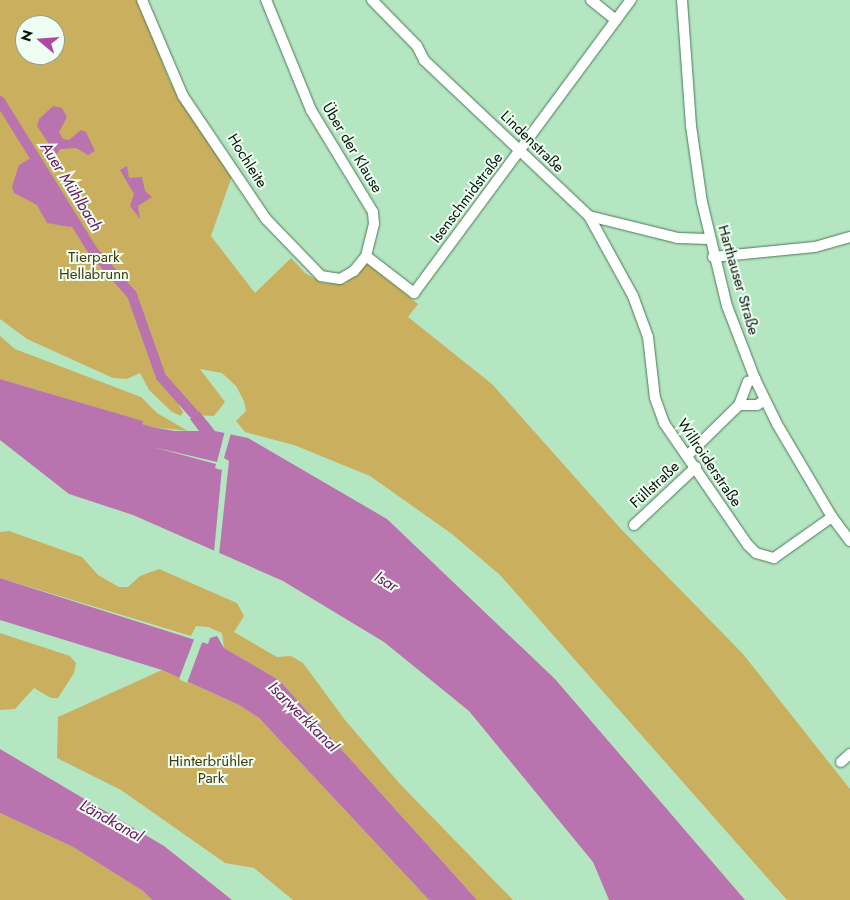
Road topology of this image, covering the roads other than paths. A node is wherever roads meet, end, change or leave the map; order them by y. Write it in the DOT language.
graph roads {
  1 [pos="142,0"];
  2 [pos="266,0"];
  3 [pos="372,0"];
  4 [pos="591,0"];
  5 [pos="631,0"];
  6 [pos="682,0"];
  7 [pos="616,20"];
  8 [pos="521,151"];
  9 [pos="589,216"];
  10 [pos="850,238"];
  11 [pos="709,239"];
  12 [pos="366,256"];
  13 [pos="713,257"];
  14 [pos="755,379"];
  15 [pos="765,400"];
  16 [pos="738,405"];
  17 [pos="687,456"];
  18 [pos="696,467"];
  19 [pos="832,517"];
  20 [pos="634,525"];
  21 [pos="850,541"];
  22 [pos="850,754"];
  23 [pos="841,762"];
  1 -- 12 [label="street, Hochleite"];
  2 -- 12 [label="street, Über der Klause"];
  3 -- 8 [label="street, Lindenstraße"];
  4 -- 7 [label="street"];
  5 -- 7 [label="street, Isenschmidstraße"];
  6 -- 11 [label="street, Harthauser Straße"];
  7 -- 8 [label="street, Isenschmidstraße"];
  8 -- 9 [label="street, Lindenstraße"];
  8 -- 12 [label="street, Isenschmidstraße"];
  9 -- 11 [label="street, Lindenstraße"];
  9 -- 17 [label="street, Willroiderstraße"];
  10 -- 13 [label="street"];
  11 -- 13 [label="street, Harthauser Straße"];
  13 -- 14 [label="street, Harthauser Straße"];
  14 -- 15 [label="street, Harthauser Straße"];
  14 -- 16 [label="street, Füllstraße"];
  15 -- 16 [label="street"];
  15 -- 19 [label="street, Harthauser Straße"];
  16 -- 17 [label="street, Füllstraße"];
  17 -- 18 [label="street, Willroiderstraße"];
  18 -- 19 [label="street, Willroiderstraße"];
  18 -- 20 [label="street, Füllstraße"];
  19 -- 21 [label="street, Harthauser Straße"];
  22 -- 23 [label="street"];
}
